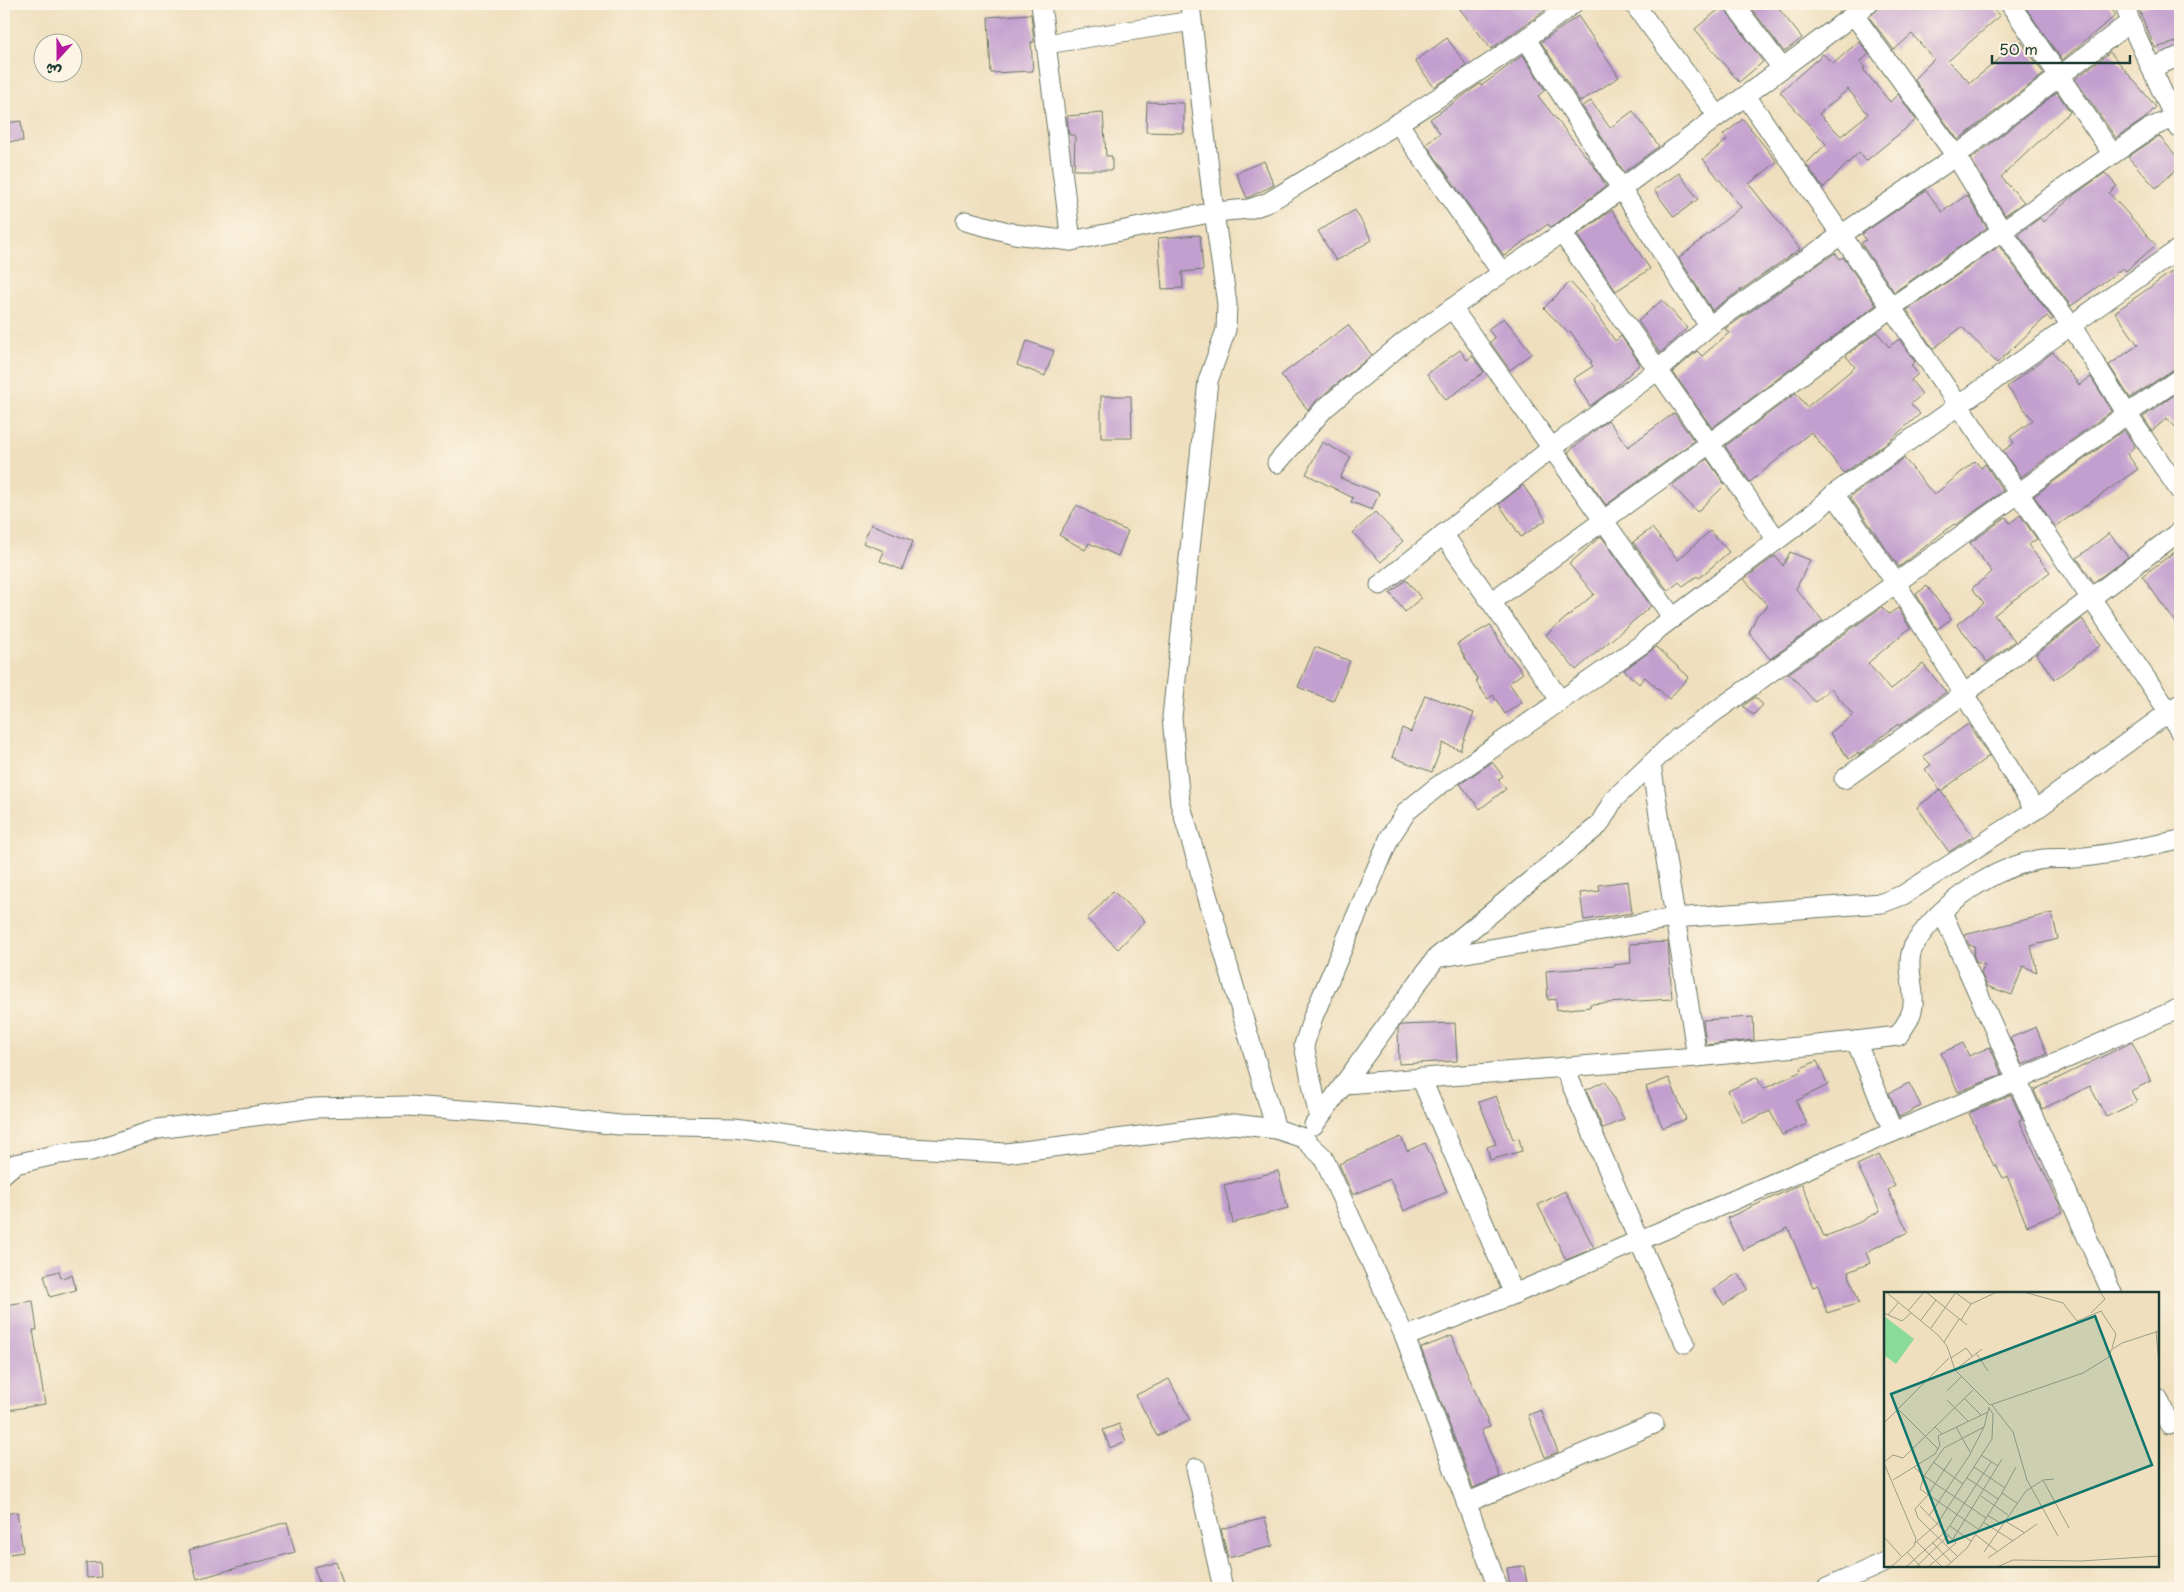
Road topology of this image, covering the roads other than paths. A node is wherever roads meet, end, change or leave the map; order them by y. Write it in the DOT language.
graph roads {
  1 [pos="1041,4"];
  2 [pos="1572,4"];
  3 [pos="1634,4"];
  4 [pos="1734,4"];
  5 [pos="2010,4"];
  6 [pos="2125,4"];
  7 [pos="1861,9"];
  8 [pos="1191,12"];
  9 [pos="2130,22"];
  10 [pos="1526,39"];
  11 [pos="1046,44"];
  12 [pos="2180,56"];
  13 [pos="1782,68"];
  14 [pos="2151,68"];
  15 [pos="2061,77"];
  16 [pos="1746,96"];
  17 [pos="1718,116"];
  18 [pos="2178,122"];
  19 [pos="1398,123"];
  20 [pos="2112,153"];
  21 [pos="1956,156"];
  22 [pos="1621,188"];
  23 [pos="1214,212"];
  24 [pos="966,221"];
  25 [pos="2002,231"];
  26 [pos="1562,233"];
  27 [pos="1842,235"];
  28 [pos="1071,241"];
  29 [pos="2180,248"];
  30 [pos="1502,273"];
  31 [pos="1892,307"];
  32 [pos="1452,308"];
  33 [pos="1709,326"];
  34 [pos="2071,326"];
  35 [pos="1658,370"];
  36 [pos="2180,378"];
  37 [pos="1958,406"];
  38 [pos="2127,414"];
  39 [pos="1709,444"];
  40 [pos="1553,447"];
  41 [pos="1277,463"];
  42 [pos="2180,491"];
  43 [pos="2018,493"];
  44 [pos="1834,494"];
  45 [pos="1604,518"];
  46 [pos="2180,531"];
  47 [pos="1443,534"];
  48 [pos="1777,540"];
  49 [pos="1896,584"];
  50 [pos="1380,585"];
  51 [pos="2090,599"];
  52 [pos="1491,602"];
  53 [pos="1674,618"];
  54 [pos="1964,694"];
  55 [pos="1561,701"];
  56 [pos="2174,708"];
  57 [pos="2180,732"];
  58 [pos="1651,764"];
  59 [pos="1844,779"];
  60 [pos="2035,810"];
  61 [pos="2180,840"];
  62 [pos="1942,912"];
  63 [pos="1674,918"];
  64 [pos="1436,958"];
  65 [pos="2180,1008"];
  66 [pos="1856,1041"];
  67 [pos="1697,1057"];
  68 [pos="1564,1067"];
  69 [pos="1421,1078"];
  70 [pos="2018,1080"];
  71 [pos="1345,1084"];
  72 [pos="1318,1118"];
  73 [pos="1276,1128"];
  74 [pos="1893,1132"];
  75 [pos="1304,1138"];
  76 [pos="4,1173"];
  77 [pos="1639,1241"];
  78 [pos="2112,1292"];
  79 [pos="1514,1294"];
  80 [pos="1405,1337"];
  81 [pos="1686,1343"];
  82 [pos="2159,1400"];
  83 [pos="1654,1424"];
  84 [pos="2169,1424"];
  85 [pos="1196,1468"];
  86 [pos="1466,1502"];
  87 [pos="1884,1562"];
  88 [pos="1223,1588"];
  89 [pos="1498,1588"];
  90 [pos="1827,1588"];
  1 -- 11 [label="street"];
  2 -- 10 [label="street"];
  3 -- 17 [label="street"];
  4 -- 13 [label="street"];
  5 -- 15 [label="street"];
  6 -- 9 [label="street"];
  7 -- 13 [label="street"];
  7 -- 21 [label="street"];
  8 -- 11 [label="street"];
  8 -- 23 [label="street"];
  9 -- 14 [label="street"];
  9 -- 15 [label="street"];
  10 -- 19 [label="street"];
  10 -- 22 [label="street"];
  11 -- 28 [label="street"];
  12 -- 14 [label="street"];
  13 -- 16 [label="street"];
  14 -- 18 [label="street"];
  15 -- 20 [label="street"];
  15 -- 21 [label="street"];
  16 -- 17 [label="street"];
  16 -- 27 [label="street"];
  17 -- 22 [label="street"];
  18 -- 20 [label="street"];
  19 -- 23 [label="street"];
  19 -- 30 [label="street"];
  20 -- 25 [label="street"];
  21 -- 25 [label="street"];
  21 -- 27 [label="street"];
  22 -- 26 [label="street"];
  22 -- 33 [label="street"];
  23 -- 28 [label="street"];
  23 -- 73 [label="street"];
  24 -- 28 [label="street"];
  25 -- 31 [label="street"];
  25 -- 34 [label="street"];
  26 -- 30 [label="street"];
  26 -- 35 [label="street"];
  27 -- 31 [label="street"];
  27 -- 33 [label="street"];
  29 -- 34 [label="street"];
  30 -- 32 [label="street"];
  31 -- 37 [label="street"];
  31 -- 39 [label="street"];
  32 -- 40 [label="street"];
  32 -- 41 [label="street"];
  33 -- 35 [label="street"];
  34 -- 37 [label="street"];
  34 -- 38 [label="street"];
  35 -- 39 [label="street"];
  35 -- 40 [label="street"];
  36 -- 38 [label="street"];
  37 -- 43 [label="street"];
  37 -- 44 [label="street"];
  38 -- 42 [label="street"];
  38 -- 43 [label="street"];
  39 -- 45 [label="street"];
  39 -- 48 [label="street"];
  40 -- 45 [label="street"];
  40 -- 47 [label="street"];
  43 -- 49 [label="street"];
  43 -- 51 [label="street"];
  44 -- 48 [label="street"];
  44 -- 49 [label="street"];
  45 -- 52 [label="street"];
  45 -- 53 [label="street"];
  46 -- 51 [label="street"];
  47 -- 50 [label="street"];
  47 -- 52 [label="street"];
  48 -- 53 [label="street"];
  49 -- 54 [label="street"];
  49 -- 58 [label="street"];
  51 -- 54 [label="street"];
  51 -- 56 [label="street"];
  52 -- 55 [label="street"];
  53 -- 55 [label="street"];
  54 -- 59 [label="street"];
  54 -- 60 [label="street"];
  55 -- 72 [label="street"];
  56 -- 57 [label="street"];
  56 -- 60 [label="street"];
  58 -- 63 [label="street"];
  58 -- 64 [label="street"];
  60 -- 63 [label="street"];
  61 -- 62 [label="street"];
  62 -- 66 [label="street"];
  62 -- 70 [label="street"];
  63 -- 64 [label="street"];
  63 -- 67 [label="street"];
  64 -- 71 [label="street"];
  65 -- 70 [label="street"];
  66 -- 67 [label="street"];
  66 -- 74 [label="street"];
  67 -- 68 [label="street"];
  68 -- 69 [label="street"];
  68 -- 77 [label="street"];
  69 -- 71 [label="street"];
  69 -- 79 [label="street"];
  70 -- 74 [label="street"];
  70 -- 78 [label="street"];
  71 -- 72 [label="street"];
  72 -- 75 [label="street"];
  73 -- 75 [label="street"];
  73 -- 76 [label="street"];
  74 -- 77 [label="street"];
  75 -- 80 [label="street"];
  77 -- 79 [label="street"];
  77 -- 81 [label="street"];
  79 -- 80 [label="street"];
  80 -- 86 [label="street"];
  82 -- 84 [label="street"];
  83 -- 86 [label="street"];
  85 -- 88 [label="street"];
  86 -- 89 [label="street"];
  87 -- 90 [label="street"];
}
